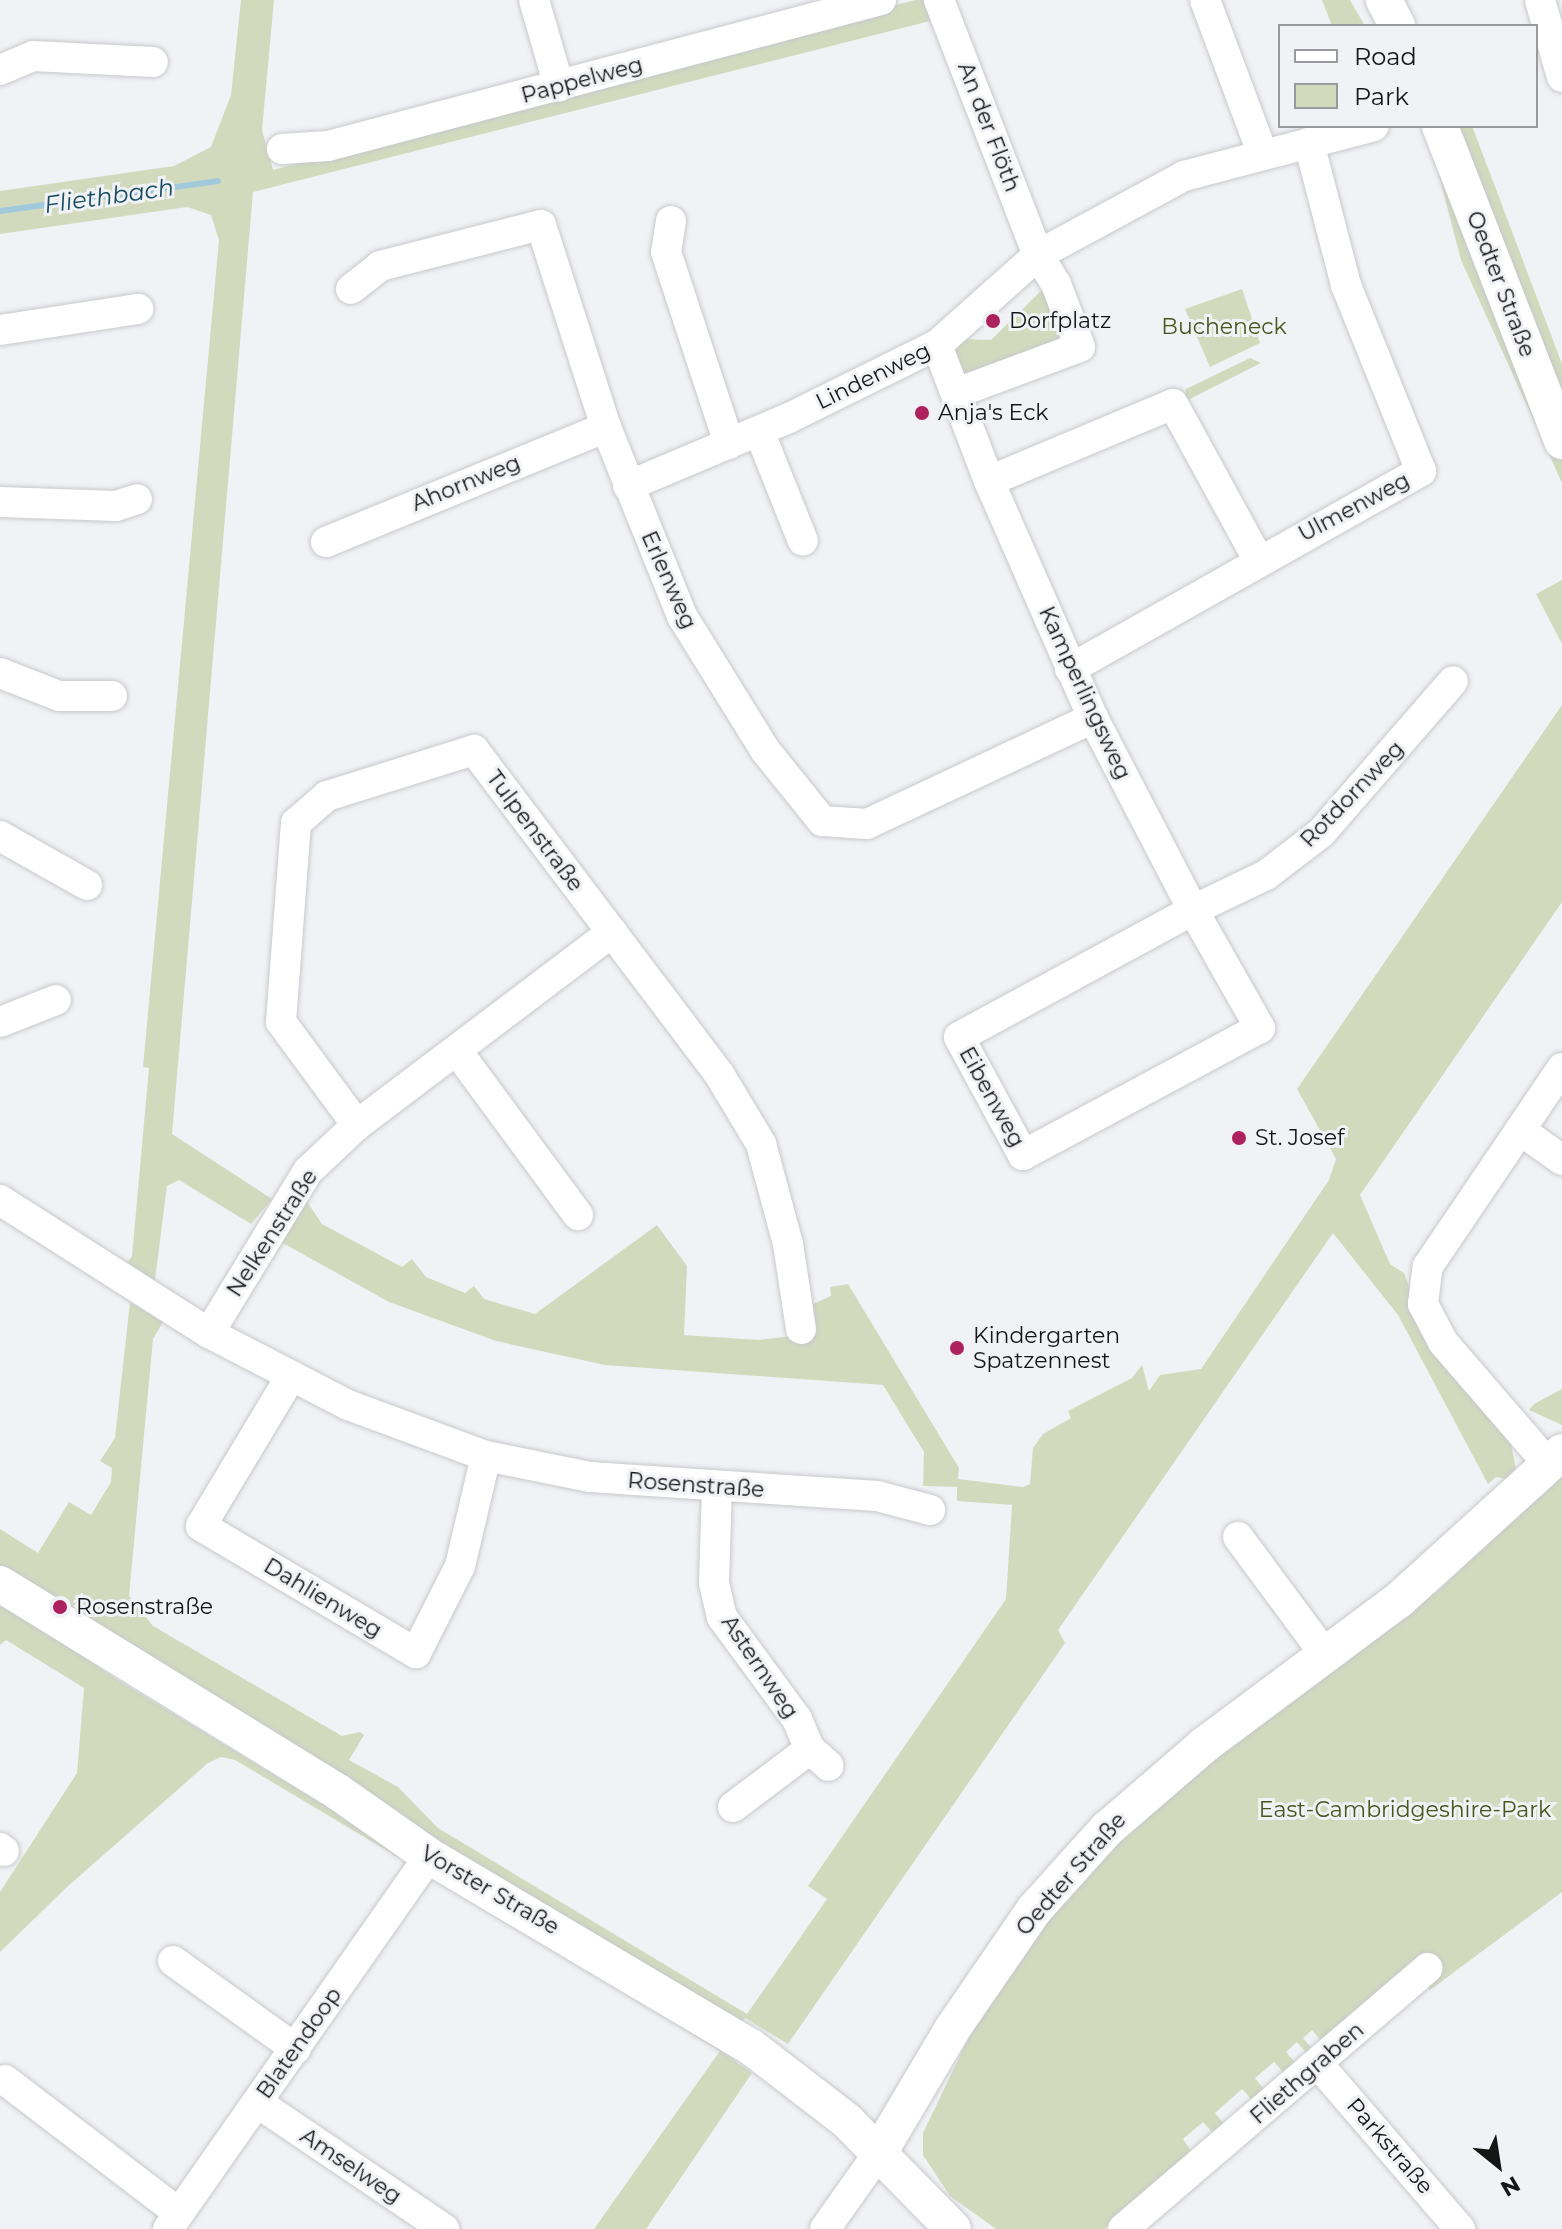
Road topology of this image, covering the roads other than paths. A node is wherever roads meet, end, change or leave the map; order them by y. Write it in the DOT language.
graph roads {
  1 [pos="534,0"];
  2 [pos="881,0"];
  3 [pos="939,0"];
  4 [pos="1205,0"];
  5 [pos="1384,0"];
  6 [pos="1540,0"];
  7 [pos="1396,24"];
  8 [pos="153,62"];
  9 [pos="0,70"];
  10 [pos="1562,77"];
  11 [pos="559,86"];
  12 [pos="1366,128"];
  13 [pos="1441,128"];
  14 [pos="1309,143"];
  15 [pos="282,149"];
  16 [pos="1263,155"];
  17 [pos="671,221"];
  18 [pos="1038,255"];
  19 [pos="351,289"];
  20 [pos="138,309"];
  21 [pos="0,330"];
  22 [pos="937,345"];
  23 [pos="956,393"];
  24 [pos="606,427"];
  25 [pos="759,431"];
  26 [pos="1562,441"];
  27 [pos="729,444"];
  28 [pos="989,481"];
  29 [pos="628,486"];
  30 [pos="137,499"];
  31 [pos="0,502"];
  32 [pos="803,541"];
  33 [pos="326,542"];
  34 [pos="1258,559"];
  35 [pos="1070,669"];
  36 [pos="0,673"];
  37 [pos="1453,681"];
  38 [pos="112,696"];
  39 [pos="1093,718"];
  40 [pos="0,836"];
  41 [pos="87,885"];
  42 [pos="1193,910"];
  43 [pos="612,932"];
  44 [pos="56,1000"];
  45 [pos="0,1022"];
  46 [pos="1260,1028"];
  47 [pos="457,1051"];
  48 [pos="1562,1068"];
  49 [pos="357,1125"];
  50 [pos="1520,1130"];
  51 [pos="1562,1160"];
  52 [pos="0,1200"];
  53 [pos="578,1215"];
  54 [pos="801,1329"];
  55 [pos="209,1333"];
  56 [pos="291,1376"];
  57 [pos="486,1456"];
  58 [pos="1556,1458"];
  59 [pos="717,1487"];
  60 [pos="930,1510"];
  61 [pos="1238,1537"];
  62 [pos="0,1584"];
  63 [pos="1326,1656"];
  64 [pos="733,1807"];
  65 [pos="429,1856"];
  66 [pos="173,1961"];
  67 [pos="1427,1968"];
  68 [pos="296,2049"];
  69 [pos="1318,2064"];
  70 [pos="5,2080"];
  71 [pos="258,2103"];
  72 [pos="880,2151"];
  73 [pos="174,2221"];
  74 [pos="444,2229"];
  75 [pos="825,2229"];
  76 [pos="953,2229"];
  77 [pos="1123,2229"];
  78 [pos="1460,2229"];
  1 -- 11 [label="street"];
  2 -- 11 [label="street, Pappelweg"];
  3 -- 18 [label="street, An der Flöth"];
  4 -- 16 [label="street"];
  5 -- 7 [label="main road"];
  6 -- 10 [label="street"];
  8 -- 9 [label="street"];
  11 -- 15 [label="street, Pappelweg"];
  12 -- 14 [label="street, Lindenweg"];
  13 -- 26 [label="main road, Oedter Straße"];
  14 -- 16 [label="street, Lindenweg"];
  14 -- 34 [label="street, Ulmenweg"];
  16 -- 18 [label="street, Lindenweg"];
  17 -- 27 [label="street"];
  18 -- 22 [label="street, Lindenweg"];
  18 -- 23 [label="street"];
  19 -- 24 [label="street, Erlenweg"];
  20 -- 21 [label="street"];
  22 -- 23 [label="street, Kamperlingsweg"];
  22 -- 25 [label="street, Lindenweg"];
  23 -- 28 [label="street, Kamperlingsweg"];
  24 -- 29 [label="street, Erlenweg"];
  24 -- 33 [label="street, Ahornweg"];
  25 -- 27 [label="street, Lindenweg"];
  25 -- 32 [label="street"];
  27 -- 29 [label="street, Lindenweg"];
  28 -- 34 [label="street"];
  28 -- 35 [label="street, Kamperlingsweg"];
  29 -- 39 [label="street, Erlenweg"];
  30 -- 31 [label="street"];
  34 -- 35 [label="street, Ulmenweg"];
  35 -- 39 [label="street, Kamperlingsweg"];
  36 -- 38 [label="street"];
  37 -- 42 [label="street, Rotdornweg"];
  39 -- 42 [label="street, Kamperlingsweg"];
  40 -- 41 [label="street"];
  42 -- 46 [label="street, Kamperlingsweg"];
  42 -- 46 [label="street, Eibenweg"];
  43 -- 47 [label="street, Nelkenstraße"];
  43 -- 49 [label="street, Tulpenstraße"];
  43 -- 54 [label="street, Tulpenstraße"];
  44 -- 45 [label="street"];
  47 -- 49 [label="street, Nelkenstraße"];
  47 -- 53 [label="street"];
  48 -- 50 [label="street"];
  49 -- 55 [label="street, Nelkenstraße"];
  50 -- 51 [label="street"];
  50 -- 58 [label="street"];
  52 -- 55 [label="street, Rosenstraße"];
  55 -- 56 [label="street, Rosenstraße"];
  56 -- 57 [label="street, Rosenstraße"];
  56 -- 57 [label="street, Dahlienweg"];
  57 -- 59 [label="street, Rosenstraße"];
  58 -- 63 [label="main road, Oedter Straße"];
  59 -- 60 [label="street, Rosenstraße"];
  59 -- 64 [label="street, Asternweg"];
  61 -- 63 [label="street"];
  62 -- 65 [label="main road, Vorster Straße"];
  63 -- 72 [label="main road, Oedter Straße"];
  65 -- 68 [label="street, Blatendoop"];
  65 -- 72 [label="main road, Vorster Straße"];
  66 -- 68 [label="street"];
  67 -- 69 [label="street, Fliethgraben"];
  68 -- 71 [label="street, Blatendoop"];
  69 -- 77 [label="street, Fliethgraben"];
  69 -- 78 [label="street, Parkstraße"];
  70 -- 73 [label="street"];
  71 -- 73 [label="street, Blatendoop"];
  71 -- 74 [label="street, Amselweg"];
  72 -- 75 [label="street"];
  72 -- 76 [label="main road, Vorster Straße"];
}
